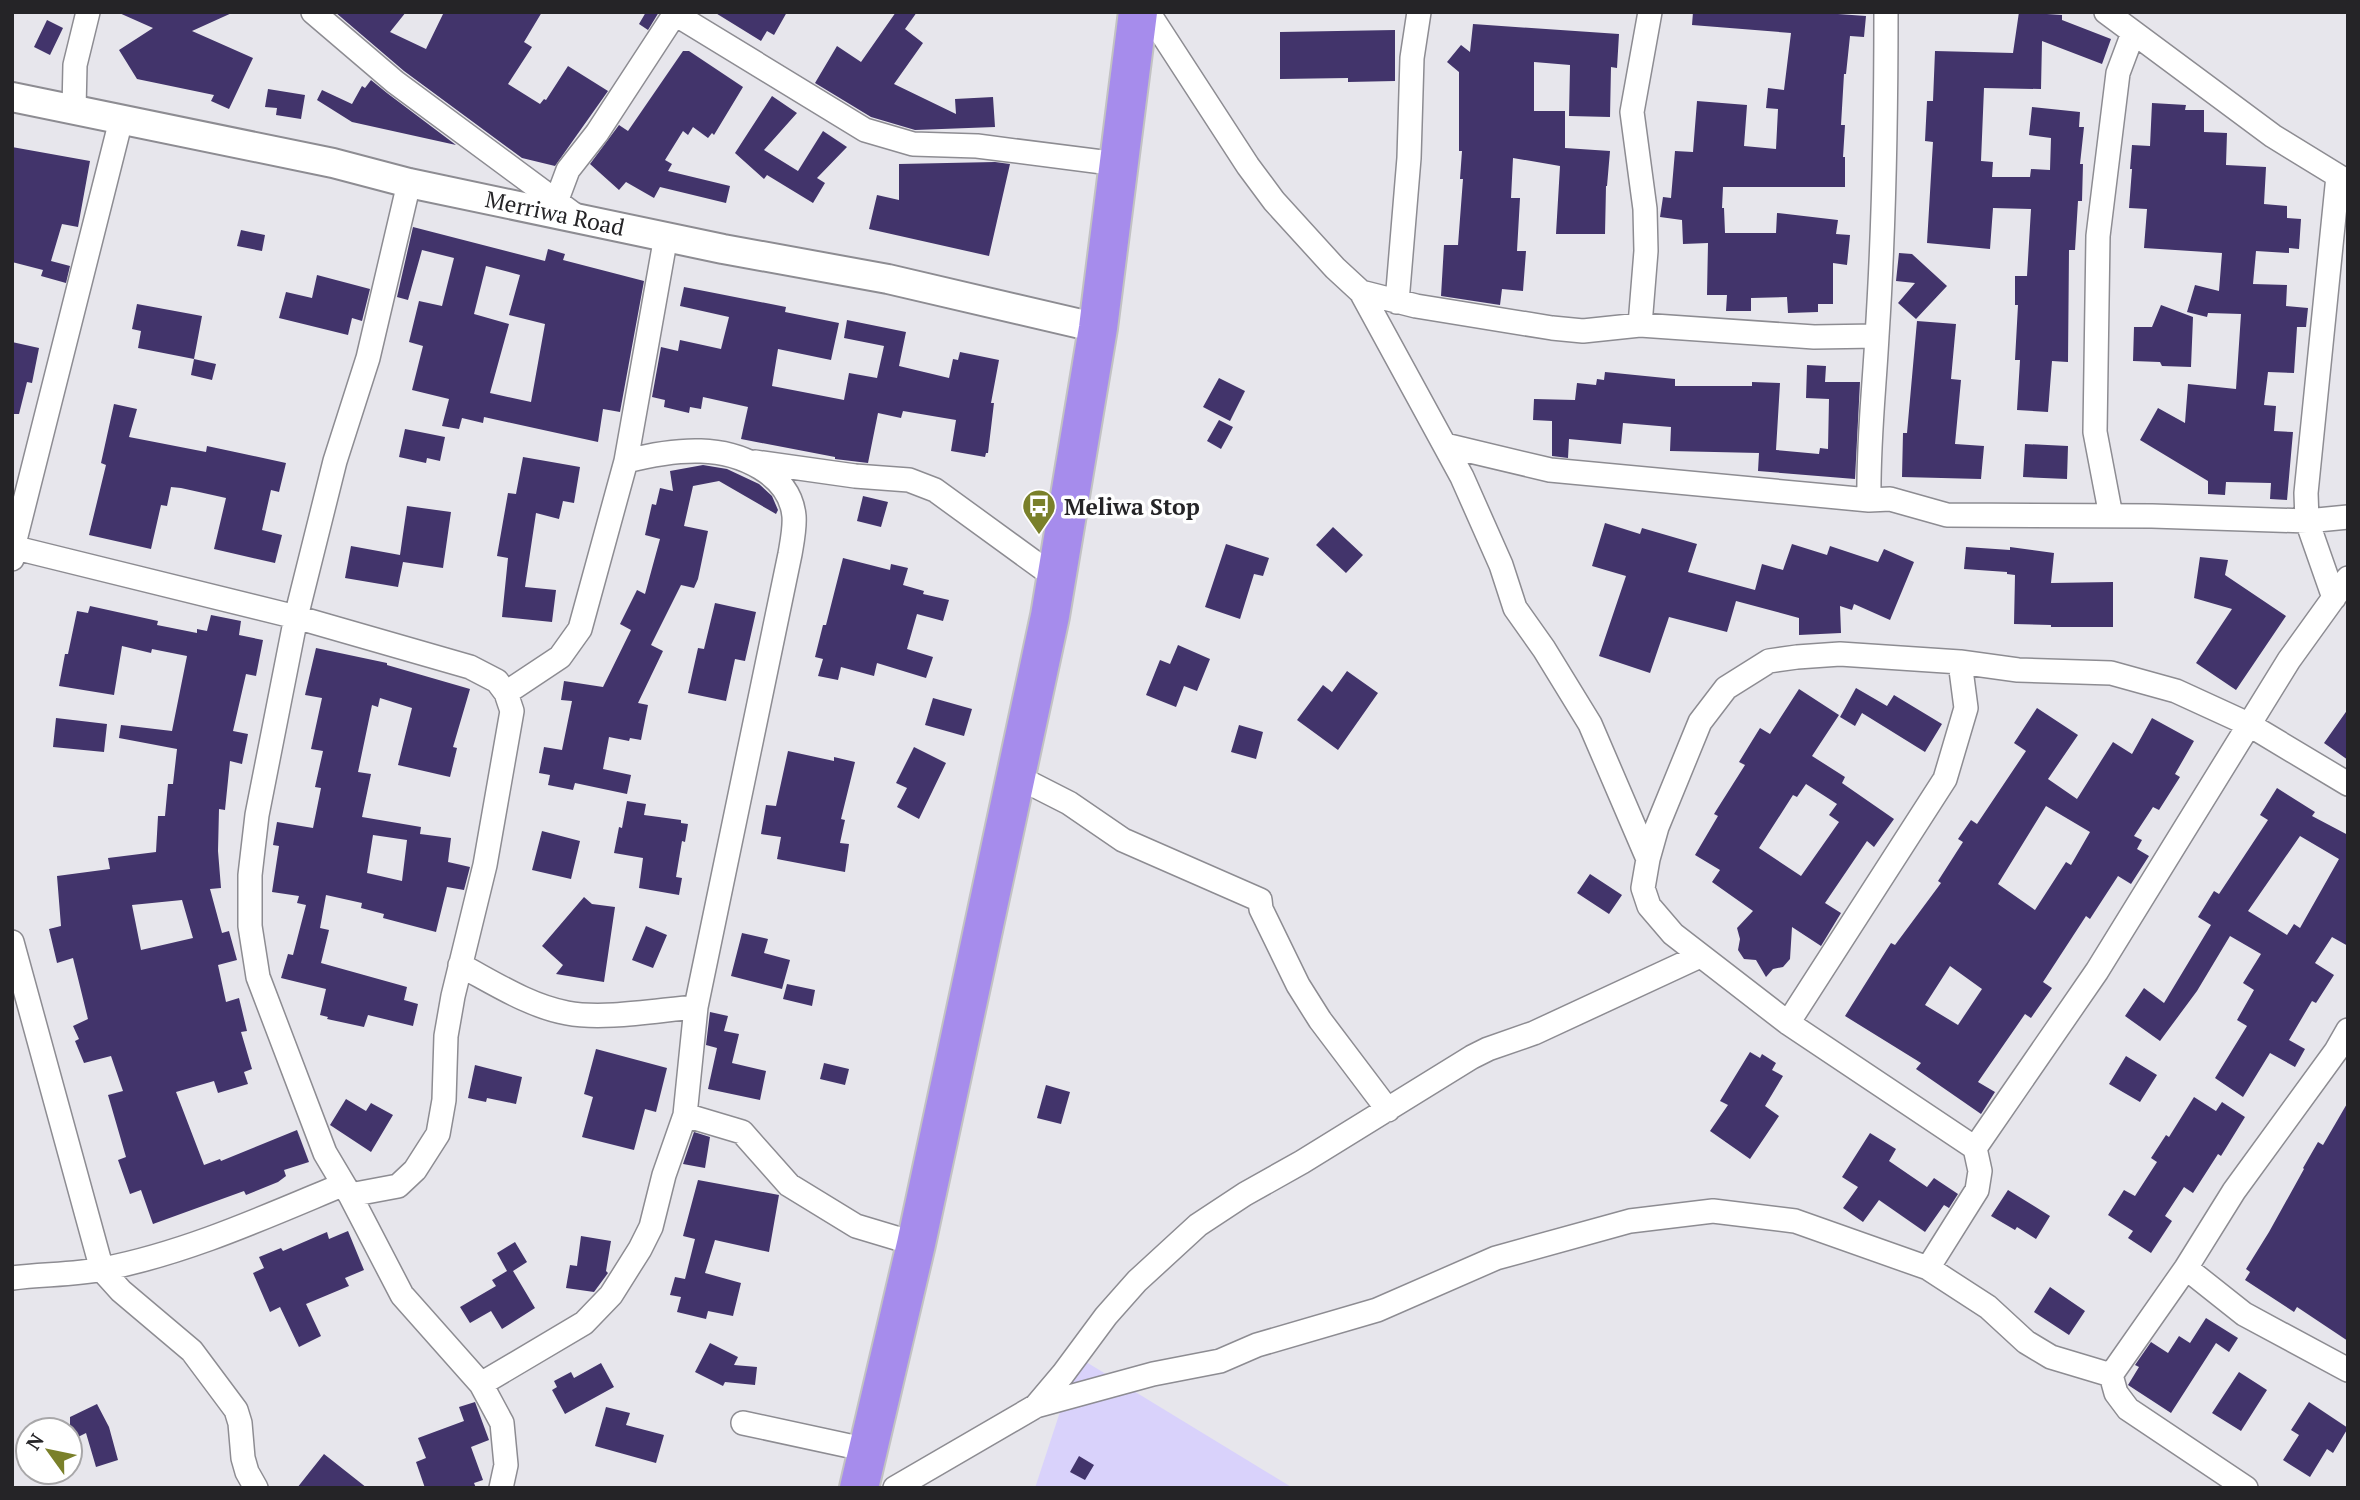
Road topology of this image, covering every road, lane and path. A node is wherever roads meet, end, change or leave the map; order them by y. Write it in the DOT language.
graph roads {
  1 [pos="88,12"];
  2 [pos="313,12"];
  3 [pos="1138,12"];
  4 [pos="1148,12"];
  5 [pos="1419,12"];
  6 [pos="1650,12"];
  7 [pos="1886,12"];
  8 [pos="2106,12"];
  9 [pos="675,13"];
  10 [pos="2133,33"];
  11 [pos="12,97"];
  12 [pos="74,109"];
  13 [pos="121,120"];
  14 [pos="1118,164"];
  15 [pos="2343,179"];
  16 [pos="409,183"];
  17 [pos="566,209"];
  18 [pos="666,236"];
  19 [pos="1360,292"];
  20 [pos="1397,302"];
  21 [pos="1640,325"];
  22 [pos="1098,328"];
  23 [pos="1877,336"];
  24 [pos="1445,445"];
  25 [pos="626,461"];
  26 [pos="750,461"];
  27 [pos="1868,500"];
  28 [pos="2111,516"];
  29 [pos="2348,517"];
  30 [pos="2307,521"];
  31 [pos="13,547"];
  32 [pos="12,559"];
  33 [pos="1056,578"];
  34 [pos="2348,578"];
  35 [pos="2334,598"];
  36 [pos="296,617"];
  37 [pos="1960,662"];
  38 [pos="506,694"];
  39 [pos="2248,724"];
  40 [pos="1016,776"];
  41 [pos="2348,784"];
  42 [pos="1648,859"];
  43 [pos="12,942"];
  44 [pos="1700,956"];
  45 [pos="460,965"];
  46 [pos="696,1007"];
  47 [pos="1788,1023"];
  48 [pos="2348,1030"];
  49 [pos="1388,1110"];
  50 [pos="685,1115"];
  51 [pos="1975,1148"];
  52 [pos="346,1190"];
  53 [pos="916,1244"];
  54 [pos="1928,1268"];
  55 [pos="2186,1268"];
  56 [pos="102,1270"];
  57 [pos="12,1278"];
  58 [pos="2348,1370"];
  59 [pos="2111,1374"];
  60 [pos="481,1384"];
  61 [pos="1036,1406"];
  62 [pos="743,1423"];
  63 [pos="868,1450"];
  64 [pos="256,1488"];
  65 [pos="501,1488"];
  66 [pos="859,1488"];
  67 [pos="895,1488"];
  68 [pos="2246,1488"];
  1 -- 12 [label="street"];
  2 -- 17 [label="street"];
  3 -- 14 [label="highway"];
  4 -- 19 [label="street"];
  5 -- 20 [label="street"];
  6 -- 21 [label="street"];
  7 -- 23 [label="street"];
  8 -- 10 [label="street"];
  9 -- 14 [label="street"];
  9 -- 17 [label="street"];
  10 -- 15 [label="street"];
  10 -- 28 [label="street"];
  11 -- 12 [label="street, Merriwa Road"];
  12 -- 13 [label="street, Merriwa Road"];
  13 -- 16 [label="street, Merriwa Road"];
  13 -- 31 [label="street"];
  14 -- 22 [label="highway"];
  15 -- 30 [label="street"];
  16 -- 17 [label="street, Merriwa Road"];
  16 -- 36 [label="street"];
  17 -- 18 [label="street, Merriwa Road"];
  18 -- 22 [label="street, Merriwa Road"];
  18 -- 25 [label="street"];
  19 -- 20 [label="street"];
  19 -- 24 [label="street"];
  20 -- 21 [label="street"];
  21 -- 23 [label="street"];
  22 -- 33 [label="highway"];
  23 -- 27 [label="street"];
  24 -- 27 [label="street"];
  24 -- 42 [label="street"];
  25 -- 26 [label="street"];
  25 -- 38 [label="street"];
  26 -- 33 [label="street"];
  26 -- 46 [label="street"];
  27 -- 28 [label="street"];
  28 -- 30 [label="street"];
  29 -- 30 [label="street"];
  30 -- 35 [label="street"];
  31 -- 32 [label="street"];
  31 -- 36 [label="street"];
  33 -- 40 [label="highway"];
  34 -- 35 [label="street"];
  35 -- 39 [label="street"];
  36 -- 38 [label="street"];
  36 -- 52 [label="street"];
  37 -- 39 [label="street"];
  37 -- 42 [label="street"];
  37 -- 47 [label="street"];
  38 -- 45 [label="street"];
  39 -- 41 [label="street"];
  39 -- 51 [label="street"];
  40 -- 49 [label="street"];
  40 -- 53 [label="highway"];
  42 -- 44 [label="street"];
  43 -- 56 [label="street"];
  44 -- 47 [label="street"];
  44 -- 49 [label="street"];
  45 -- 46 [label="street"];
  45 -- 52 [label="street"];
  46 -- 50 [label="street"];
  47 -- 51 [label="street"];
  48 -- 55 [label="street"];
  49 -- 61 [label="street"];
  50 -- 53 [label="street"];
  50 -- 60 [label="street"];
  51 -- 54 [label="street"];
  52 -- 56 [label="street"];
  52 -- 60 [label="street"];
  53 -- 63 [label="highway"];
  54 -- 59 [label="street"];
  54 -- 61 [label="street"];
  55 -- 58 [label="street"];
  55 -- 59 [label="street"];
  56 -- 57 [label="street"];
  56 -- 64 [label="street"];
  59 -- 68 [label="street"];
  60 -- 65 [label="street"];
  61 -- 67 [label="street"];
  62 -- 63 [label="street"];
  63 -- 66 [label="highway"];
}
